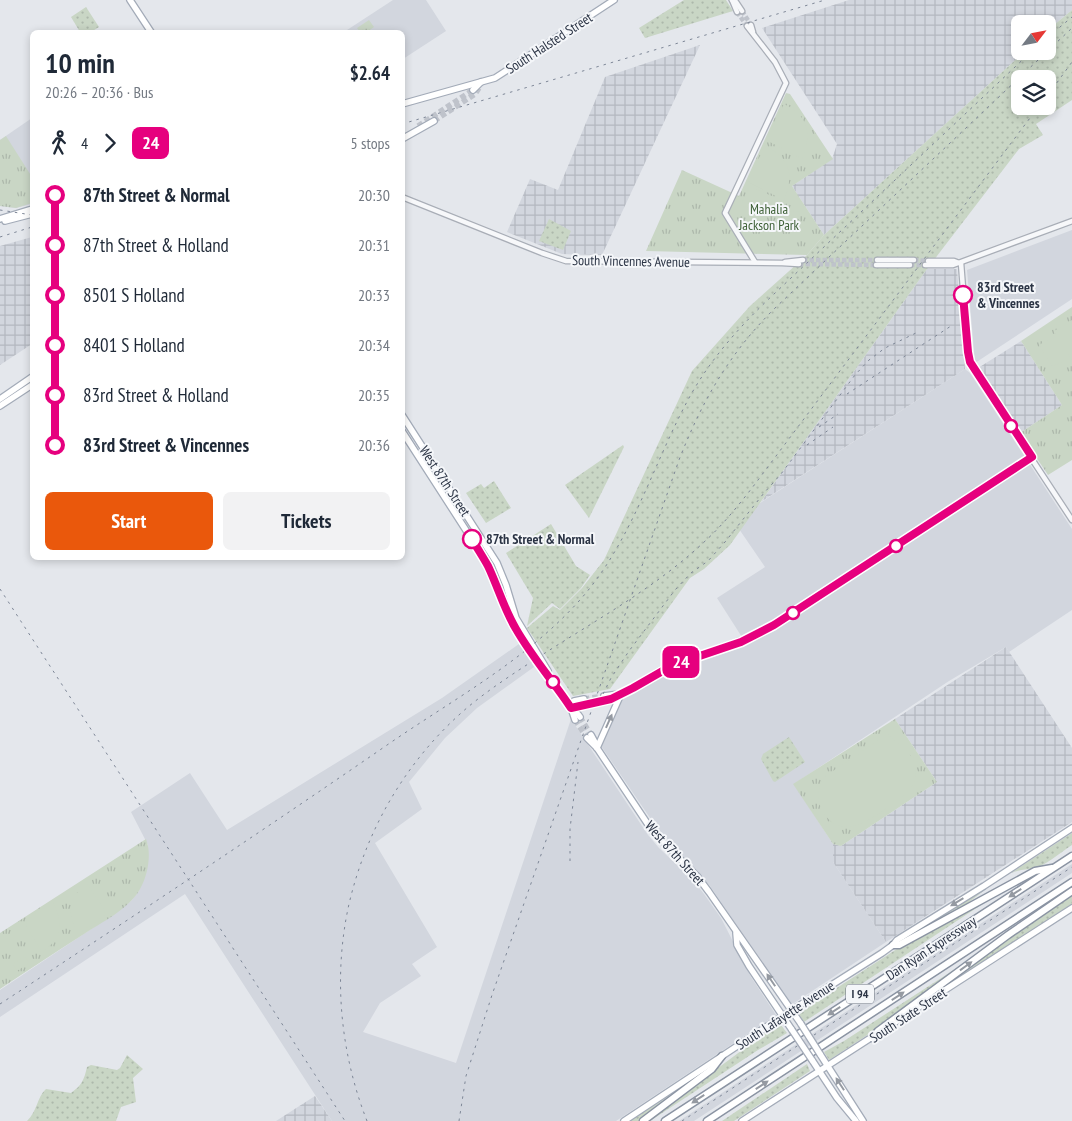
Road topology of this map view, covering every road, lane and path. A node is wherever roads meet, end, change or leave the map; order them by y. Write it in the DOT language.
graph roads {
  1 [pos="130,0"];
  2 [pos="614,0"];
  3 [pos="732,0"];
  4 [pos="739,11"];
  5 [pos="749,26"];
  6 [pos="150,30"];
  7 [pos="482,81"];
  8 [pos="476,89"];
  9 [pos="405,103"];
  10 [pos="434,121"];
  11 [pos="405,137"];
  12 [pos="405,198"];
  13 [pos="30,210"];
  14 [pos="30,214"];
  15 [pos="0,220"];
  16 [pos="1072,221"];
  17 [pos="803,260"];
  18 [pos="914,260"];
  19 [pos="928,260"];
  20 [pos="756,262"];
  21 [pos="782,262"];
  22 [pos="961,263"];
  23 [pos="799,264"];
  24 [pos="910,265"];
  25 [pos="924,265"];
  26 [pos="30,378"];
  27 [pos="30,386"];
  28 [pos="0,399"];
  29 [pos="0,406"];
  30 [pos="405,420"];
  31 [pos="405,436"];
  32 [pos="1032,457"];
  33 [pos="1072,520"];
  34 [pos="552,680"];
  35 [pos="621,694"];
  36 [pos="603,698"];
  37 [pos="583,702"];
  38 [pos="571,708"];
  39 [pos="578,718"];
  40 [pos="589,736"];
  41 [pos="597,748"];
  42 [pos="1072,828"];
  43 [pos="1072,856"];
  44 [pos="1055,867"];
  45 [pos="1072,882"];
  46 [pos="1072,891"];
  47 [pos="1072,908"];
  48 [pos="736,933"];
  49 [pos="893,945"];
  50 [pos="792,1011"];
  51 [pos="782,1016"];
  52 [pos="872,1038"];
  53 [pos="722,1056"];
  54 [pos="828,1066"];
  55 [pos="819,1072"];
  56 [pos="624,1121"];
  57 [pos="643,1121"];
  58 [pos="665,1121"];
  59 [pos="707,1121"];
  60 [pos="742,1121"];
  61 [pos="856,1121"];
  62 [pos="863,1121"];
  1 -- 6 [label="main road"];
  2 -- 7 [label="main road, South Halsted Street"];
  3 -- 4 [label="street"];
  5 -- 20 [label="street"];
  7 -- 8 [label="main road"];
  7 -- 9 [label="main road, South Halsted Street"];
  10 -- 11 [label="main road"];
  12 -- 20 [label="street, South Vincennes Avenue"];
  13 -- 15 [label="main road"];
  14 -- 15 [label="main road"];
  16 -- 22 [label="street"];
  17 -- 21 [label="street, South Vincennes Avenue"];
  18 -- 24 [label="street"];
  19 -- 22 [label="street"];
  20 -- 21 [label="street, South Vincennes Avenue"];
  21 -- 23 [label="street, South Vincennes Avenue"];
  22 -- 25 [label="street"];
  22 -- 32 [label="street"];
  26 -- 28 [label="main road"];
  27 -- 29 [label="main road"];
  30 -- 34 [label="main road, West 87th Street"];
  31 -- 34 [label="main road, West 87th Street"];
  32 -- 33 [label="street"];
  32 -- 35 [label="main road"];
  34 -- 38 [label="main road, West 87th Street"];
  35 -- 36 [label="main road"];
  41 -- 35 [label="main road, one-way"];
  37 -- 38 [label="main road"];
  38 -- 39 [label="main road, West 87th Street"];
  40 -- 41 [label="main road, West 87th Street"];
  41 -- 48 [label="main road, West 87th Street"];
  42 -- 49 [label="main road, South Lafayette Avenue, one-way"];
  43 -- 44 [label="highway, Dan Ryan Expressway / I 94"];
  44 -- 49 [label="highway"];
  44 -- 58 [label="highway, Dan Ryan Expressway / I 94, one-way"];
  59 -- 45 [label="highway, Dan Ryan Expressway / I 94, one-way"];
  52 -- 46 [label="highway, one-way"];
  47 -- 52 [label="main road, South State Street"];
  50 -- 48 [label="main road, West 87th Street, one-way"];
  48 -- 51 [label="main road, West 87th Street"];
  49 -- 50 [label="main road, South Lafayette Avenue"];
  50 -- 51 [label="main road, South Lafayette Avenue"];
  50 -- 54 [label="main road, West 87th Street, bridge"];
  51 -- 53 [label="main road, South Lafayette Avenue"];
  51 -- 55 [label="main road, West 87th Street, bridge"];
  52 -- 54 [label="main road, South State Street"];
  53 -- 56 [label="main road, South Lafayette Avenue"];
  53 -- 57 [label="highway"];
  54 -- 55 [label="main road, South State Street"];
  62 -- 54 [label="main road, West 87th Street, one-way"];
  55 -- 60 [label="main road, South State Street"];
  55 -- 61 [label="main road, West 87th Street"];
}
